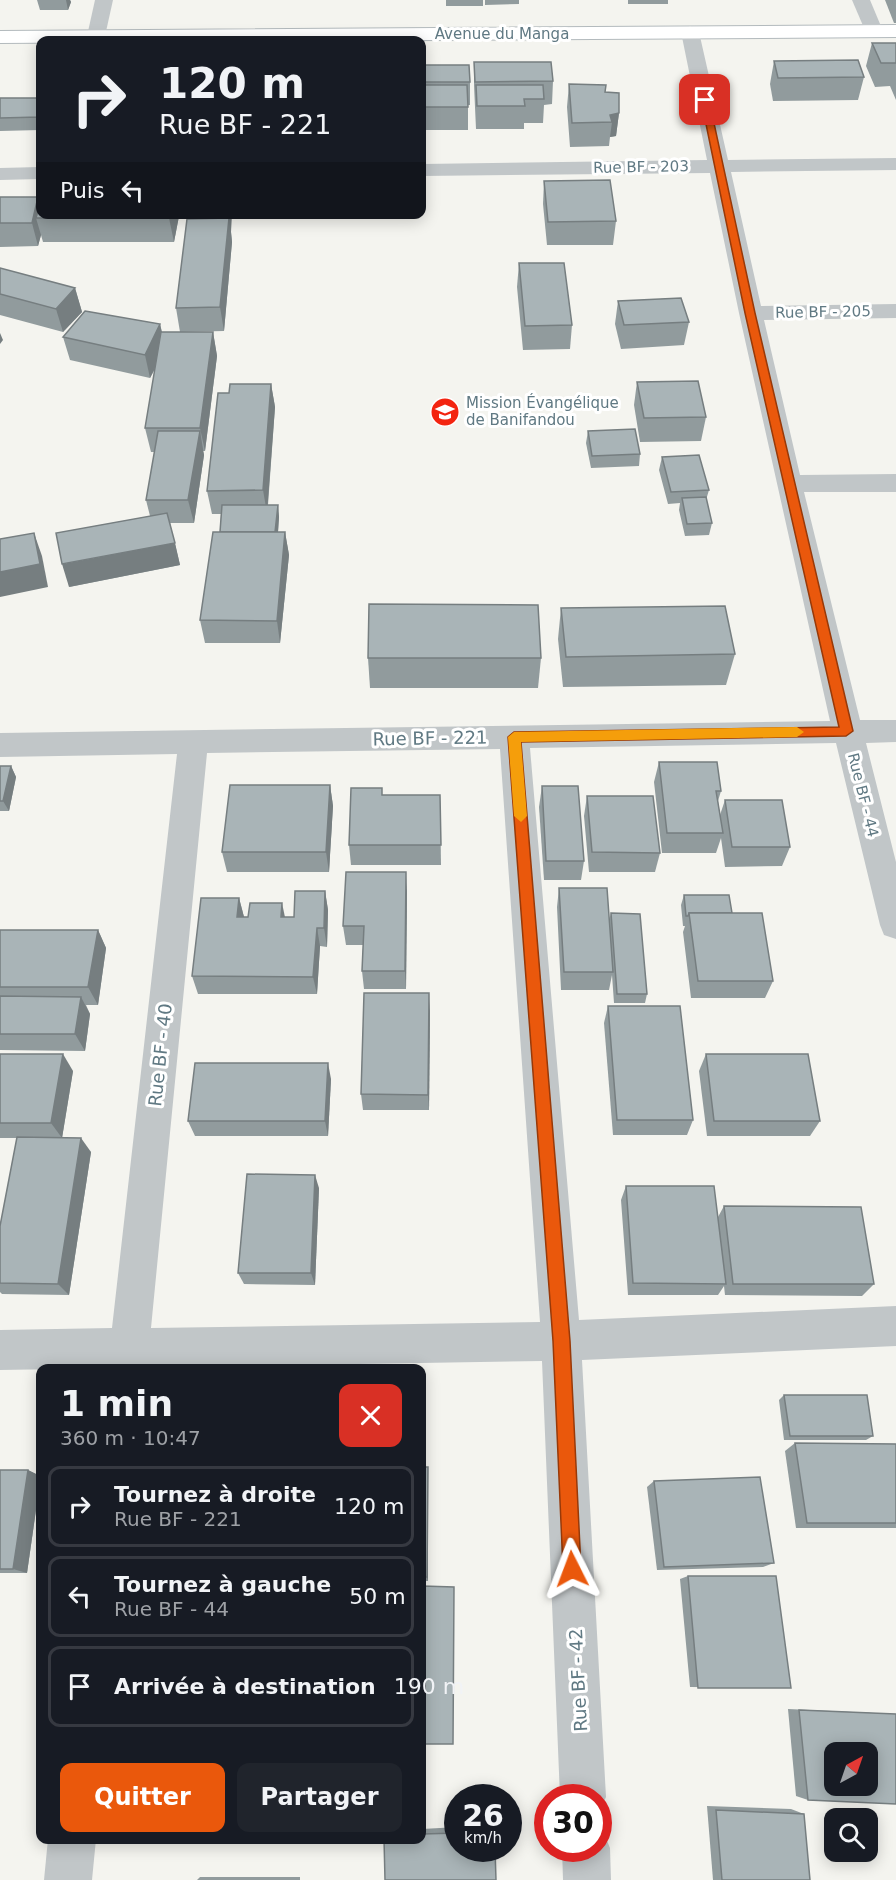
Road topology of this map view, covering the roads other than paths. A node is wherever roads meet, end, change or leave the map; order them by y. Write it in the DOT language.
graph roads {
  1 [pos="104,0"];
  2 [pos="861,0"];
  3 [pos="874,31"];
  4 [pos="896,31"];
  5 [pos="690,32"];
  6 [pos="96,36"];
  7 [pos="0,37"];
  8 [pos="36,37"];
  9 [pos="896,164"];
  10 [pos="719,167"];
  11 [pos="426,170"];
  12 [pos="36,173"];
  13 [pos="0,174"];
  14 [pos="896,311"];
  15 [pos="750,313"];
  16 [pos="896,483"];
  17 [pos="791,484"];
  18 [pos="896,730"];
  19 [pos="846,731"];
  20 [pos="514,737"];
  21 [pos="193,742"];
  22 [pos="0,745"];
  23 [pos="896,925"];
  24 [pos="896,1326"];
  25 [pos="561,1341"];
  26 [pos="0,1350"];
  27 [pos="128,1358"];
  28 [pos="582,1784"];
  29 [pos="72,1844"];
  30 [pos="586,1862"];
  31 [pos="68,1880"];
  32 [pos="587,1880"];
  1 -- 6 [label="street"];
  2 -- 3 [label="street"];
  3 -- 4 [label="street, Avenue du Manga"];
  3 -- 5 [label="street, Avenue du Manga"];
  5 -- 6 [label="street, Avenue du Manga"];
  5 -- 10 [label="street, Rue BF - 44"];
  7 -- 8 [label="street, Avenue du Manga"];
  9 -- 10 [label="street, Rue BF - 203"];
  10 -- 11 [label="street, Rue BF - 203"];
  10 -- 15 [label="street, Rue BF - 44"];
  12 -- 13 [label="street"];
  14 -- 15 [label="street, Rue BF - 205"];
  15 -- 17 [label="street, Rue BF - 44"];
  16 -- 17 [label="street"];
  17 -- 19 [label="street, Rue BF - 44"];
  18 -- 19 [label="street, Rue BF - 221"];
  19 -- 20 [label="street, Rue BF - 221"];
  19 -- 23 [label="street, Rue BF - 44"];
  20 -- 21 [label="street, Rue BF - 221"];
  20 -- 25 [label="street, Rue BF - 42"];
  21 -- 22 [label="street, Rue BF - 221"];
  21 -- 27 [label="street, Rue BF - 40"];
  24 -- 25 [label="street"];
  25 -- 27 [label="street"];
  25 -- 28 [label="street, Rue BF - 42"];
  26 -- 27 [label="street"];
  29 -- 31 [label="street"];
  30 -- 32 [label="street"];
}
